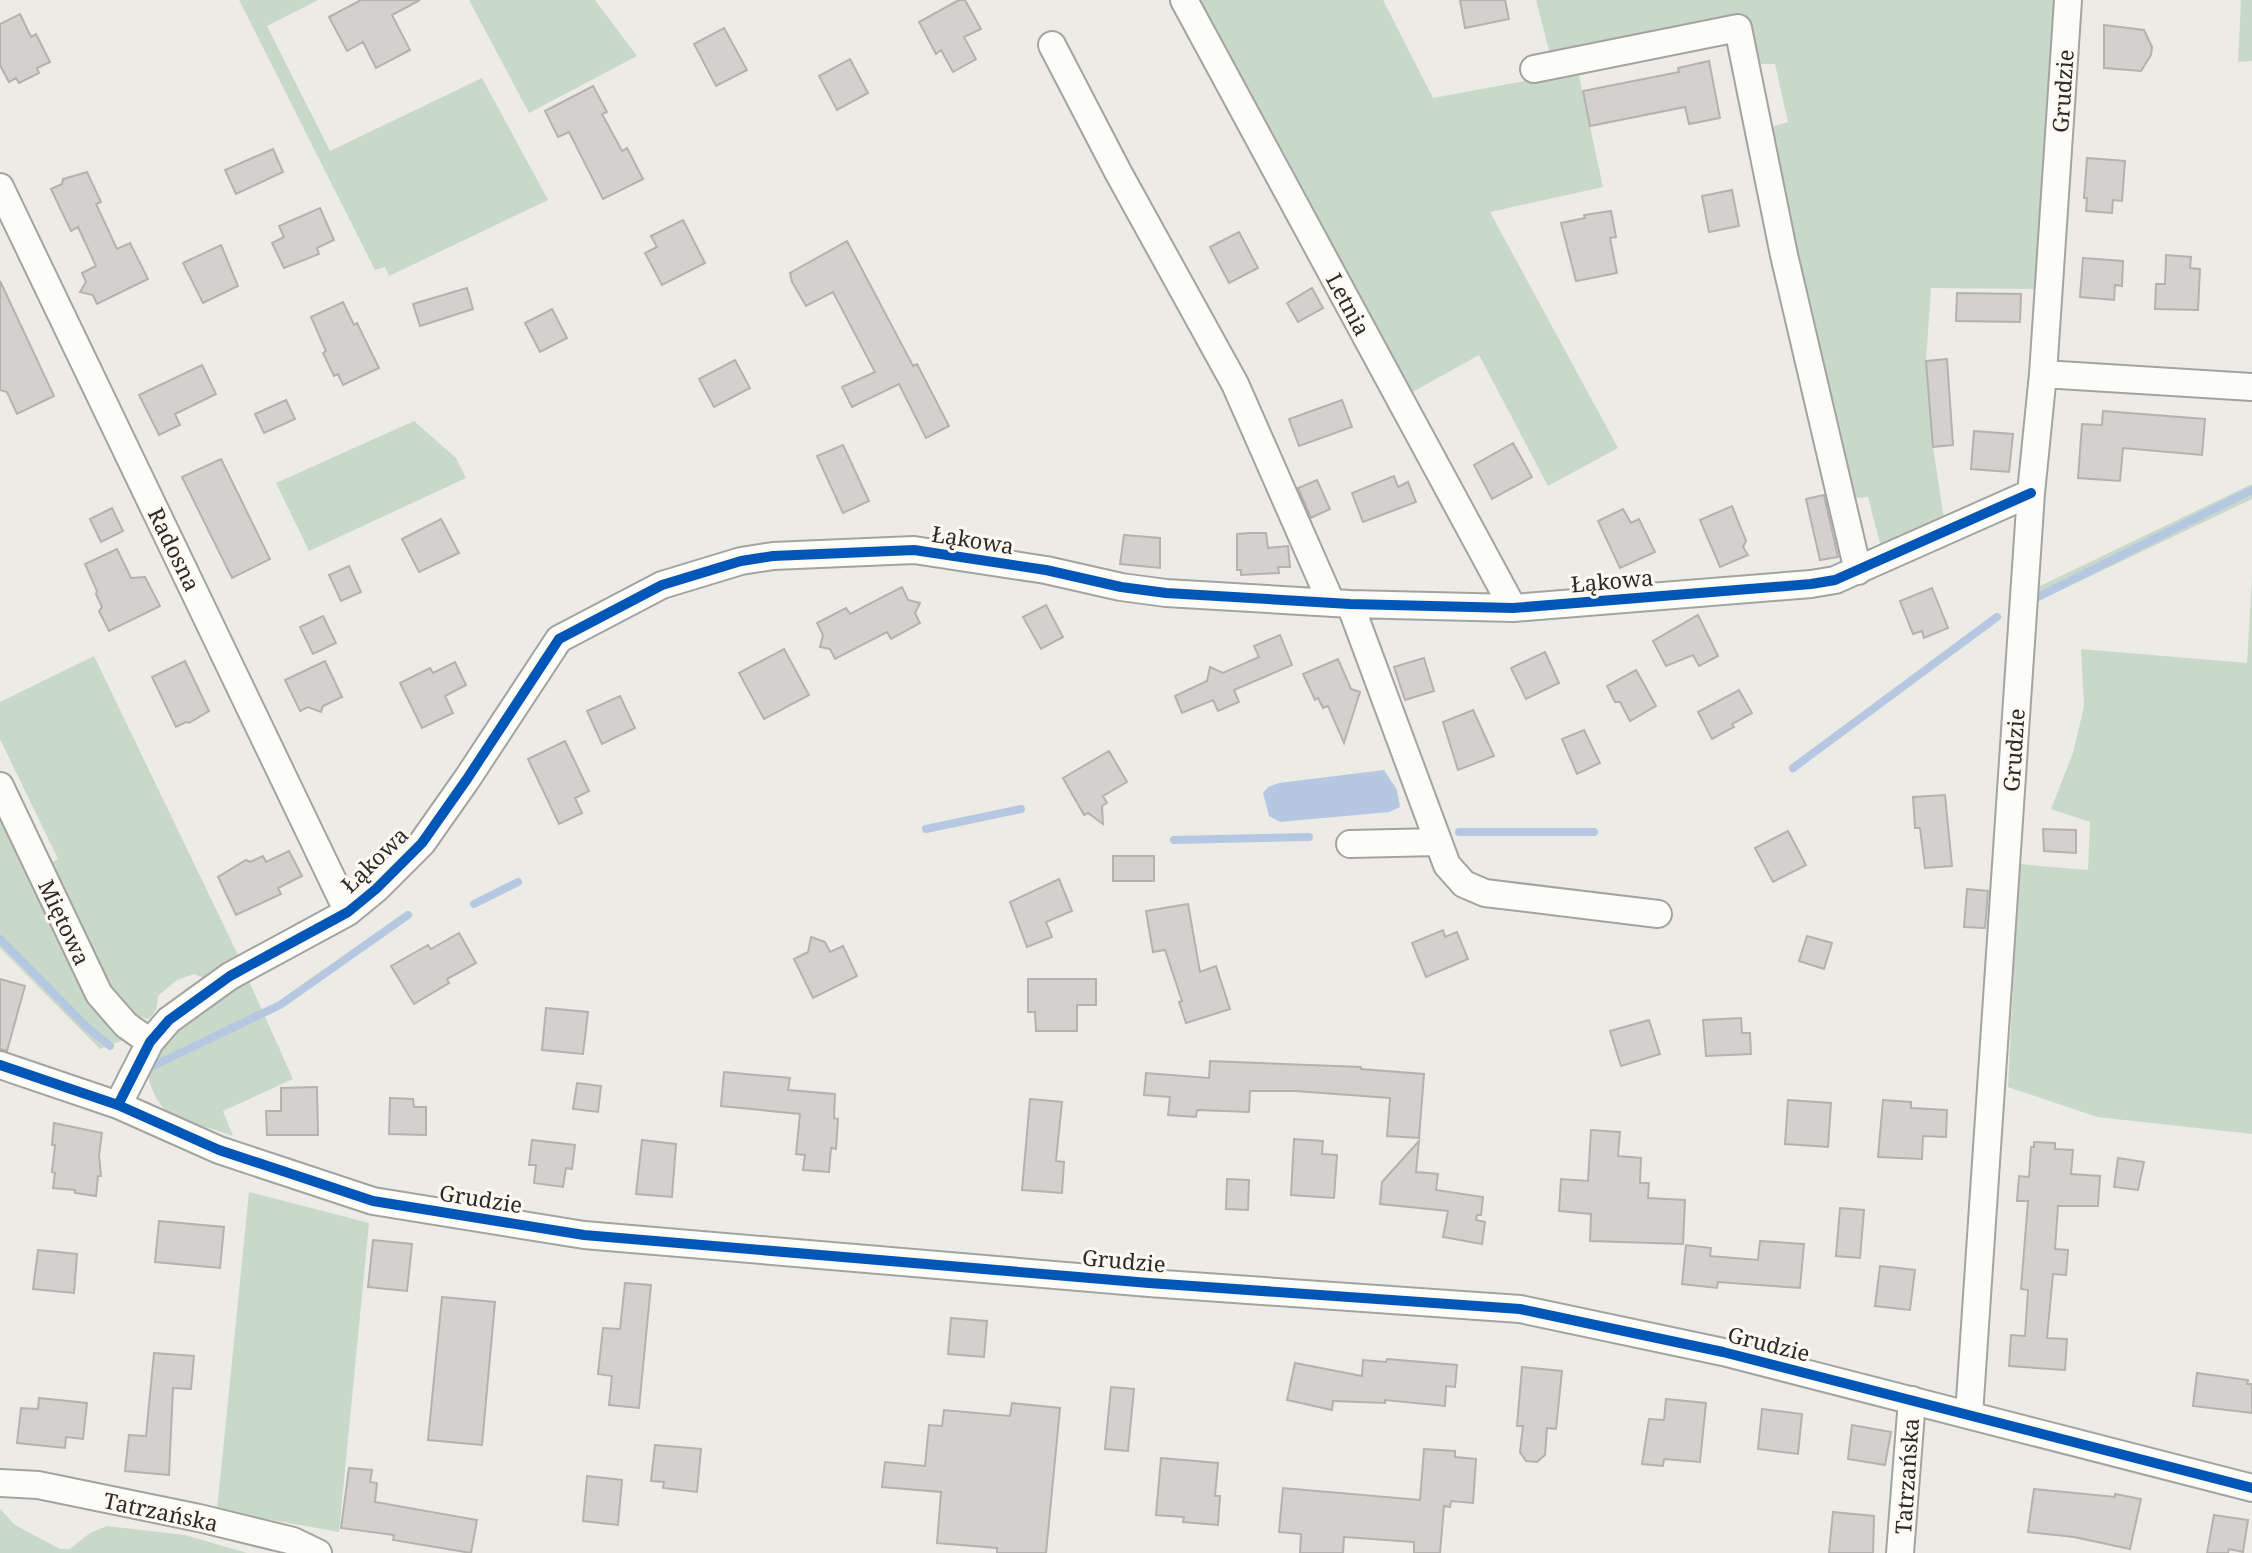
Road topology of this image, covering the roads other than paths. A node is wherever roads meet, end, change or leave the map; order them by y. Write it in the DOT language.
graph roads {
  1 [pos="1184,0"];
  2 [pos="2068,0"];
  3 [pos="1052,45"];
  4 [pos="1534,69"];
  5 [pos="0,187"];
  6 [pos="2043,374"];
  7 [pos="2252,387"];
  8 [pos="2031,493"];
  9 [pos="1858,571"];
  10 [pos="1341,603"];
  11 [pos="1513,608"];
  12 [pos="0,786"];
  13 [pos="1438,842"];
  14 [pos="1350,844"];
  15 [pos="348,912"];
  16 [pos="1658,914"];
  17 [pos="150,1042"];
  18 [pos="0,1065"];
  19 [pos="118,1105"];
  20 [pos="1912,1400"];
  21 [pos="1969,1415"];
  22 [pos="0,1483"];
  23 [pos="2252,1488"];
  24 [pos="318,1553"];
  25 [pos="1900,1553"];
  1 -- 11 [label="street, Letnia"];
  2 -- 6 [label="street, Grudzie"];
  3 -- 10 [label="street"];
  4 -- 9 [label="street"];
  5 -- 15 [label="street, Radosna"];
  6 -- 7 [label="street"];
  6 -- 8 [label="street, Grudzie"];
  8 -- 9 [label="street, Łąkowa"];
  8 -- 21 [label="street, Grudzie"];
  9 -- 11 [label="street, Łąkowa"];
  10 -- 11 [label="street, Łąkowa"];
  10 -- 13 [label="street"];
  10 -- 15 [label="street, Łąkowa"];
  12 -- 17 [label="street, Miętowa"];
  13 -- 14 [label="street"];
  13 -- 16 [label="street"];
  15 -- 17 [label="street, Łąkowa"];
  17 -- 19 [label="street, Łąkowa"];
  18 -- 19 [label="street, Grudzie"];
  19 -- 20 [label="street, Grudzie"];
  20 -- 21 [label="street, Grudzie"];
  20 -- 25 [label="street, Tatrzańska"];
  21 -- 23 [label="street, Grudzie"];
  22 -- 24 [label="street, Tatrzańska"];
}
